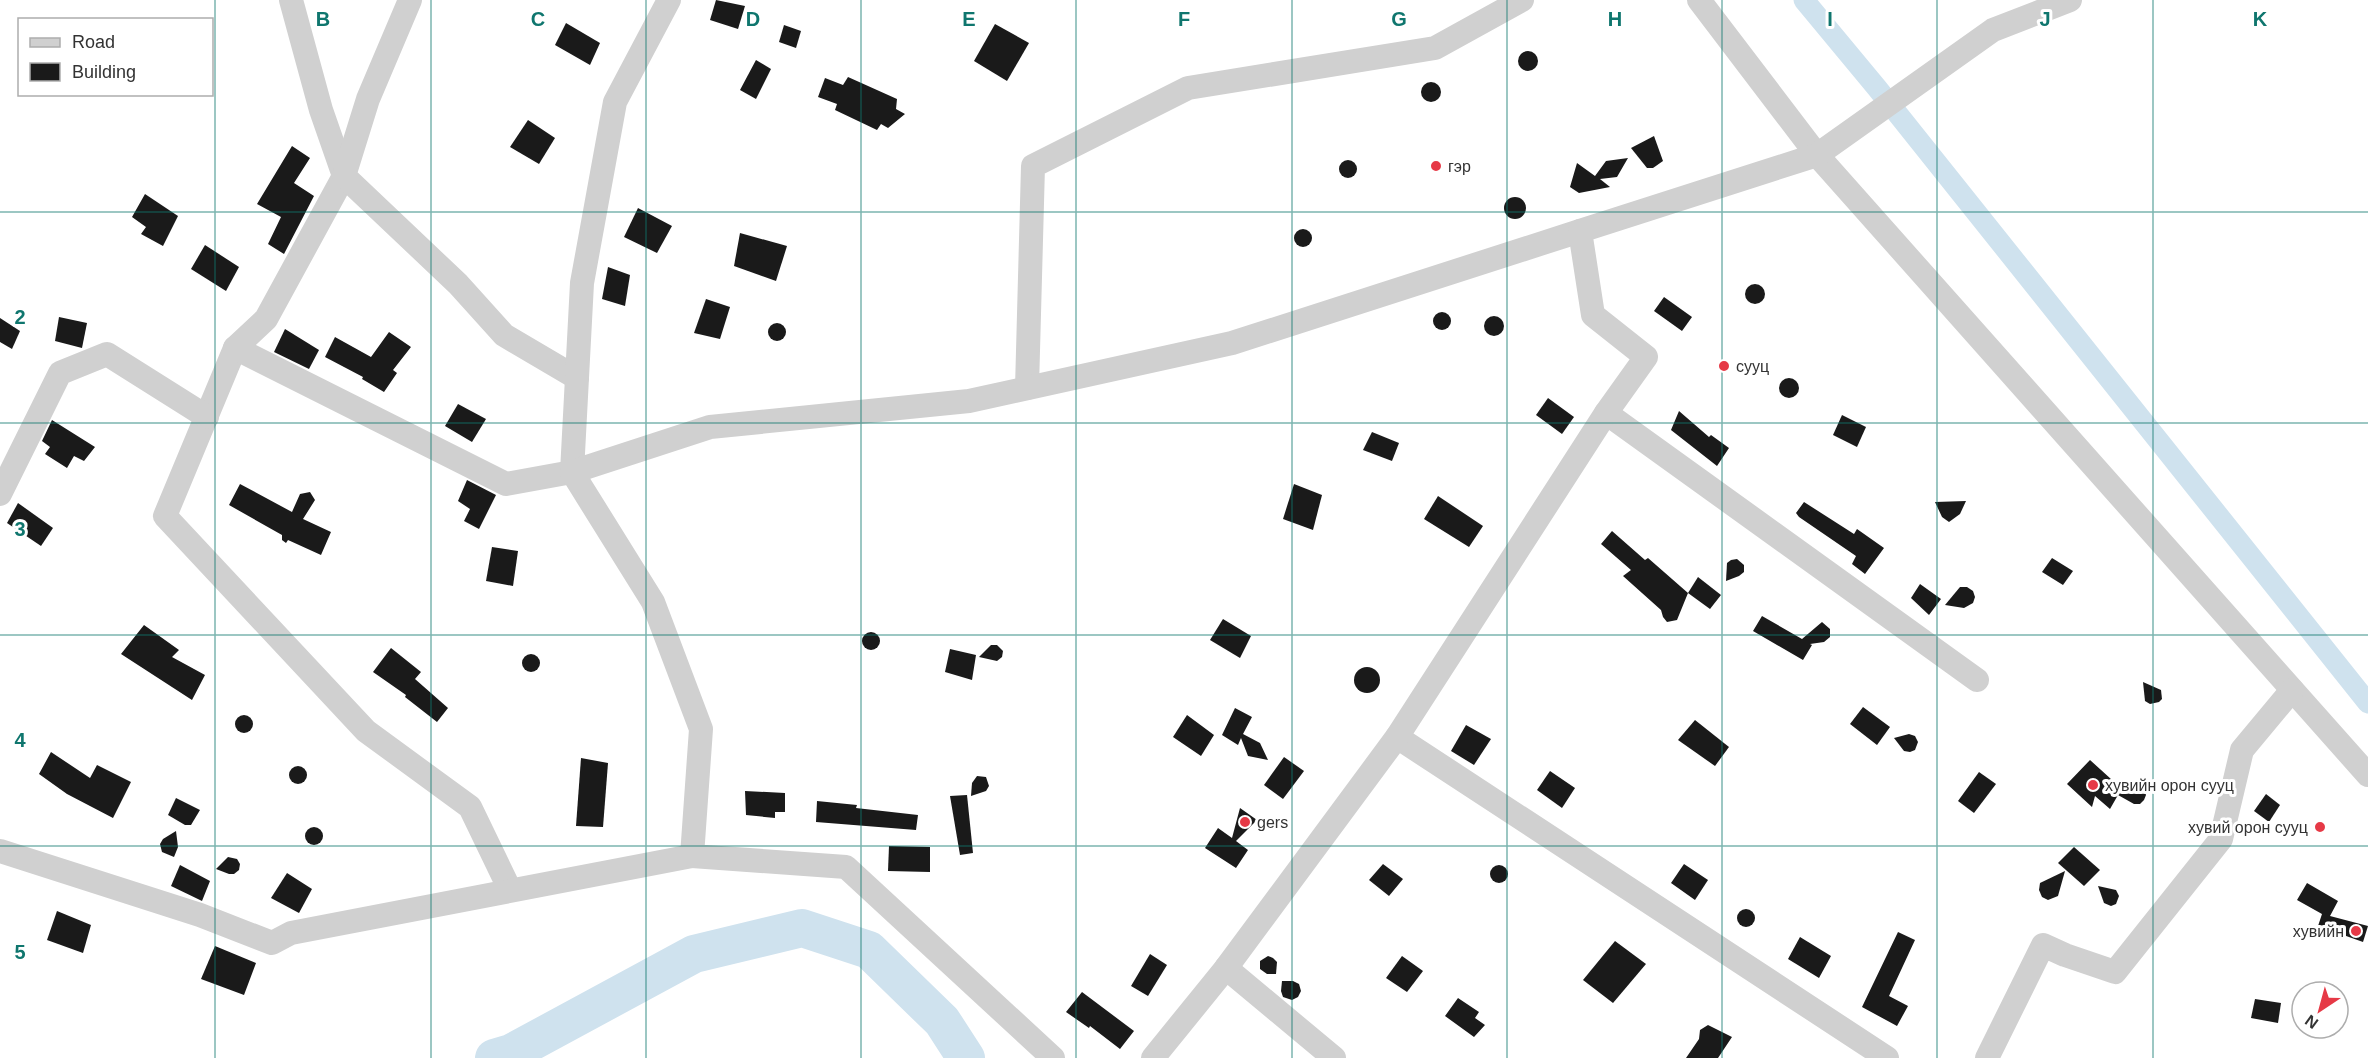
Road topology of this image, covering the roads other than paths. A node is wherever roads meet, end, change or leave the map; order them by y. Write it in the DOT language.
graph roads {
  1 [pos="291,0"];
  2 [pos="411,0"];
  3 [pos="669,0"];
  4 [pos="1522,0"];
  5 [pos="1699,0"];
  6 [pos="2070,0"];
  7 [pos="1817,155"];
  8 [pos="344,176"];
  9 [pos="1580,231"];
  10 [pos="235,348"];
  11 [pos="577,378"];
  12 [pos="1028,388"];
  13 [pos="1606,413"];
  14 [pos="207,417"];
  15 [pos="572,472"];
  16 [pos="0,494"];
  17 [pos="1977,680"];
  18 [pos="2292,690"];
  19 [pos="1397,737"];
  20 [pos="2368,775"];
  21 [pos="0,851"];
  22 [pos="692,856"];
  23 [pos="510,890"];
  24 [pos="1226,968"];
  25 [pos="1053,1058"];
  26 [pos="1153,1058"];
  27 [pos="1334,1058"];
  28 [pos="1887,1058"];
  29 [pos="1986,1058"];
  1 -- 8 [label="street"];
  2 -- 8 [label="street"];
  3 -- 11 [label="street"];
  4 -- 12 [label="street"];
  5 -- 7 [label="street"];
  6 -- 7 [label="street"];
  7 -- 9 [label="street"];
  7 -- 18 [label="street"];
  8 -- 10 [label="street"];
  8 -- 11 [label="street"];
  9 -- 12 [label="street"];
  9 -- 13 [label="street"];
  10 -- 14 [label="street"];
  10 -- 15 [label="street"];
  11 -- 15 [label="street"];
  12 -- 15 [label="street"];
  13 -- 17 [label="street"];
  13 -- 19 [label="street"];
  14 -- 16 [label="street"];
  14 -- 23 [label="street"];
  15 -- 22 [label="street"];
  18 -- 20 [label="street"];
  18 -- 29 [label="street"];
  19 -- 24 [label="street"];
  19 -- 28 [label="street"];
  21 -- 23 [label="street"];
  22 -- 23 [label="street"];
  22 -- 25 [label="street"];
  24 -- 26 [label="street"];
  24 -- 27 [label="street"];
}
